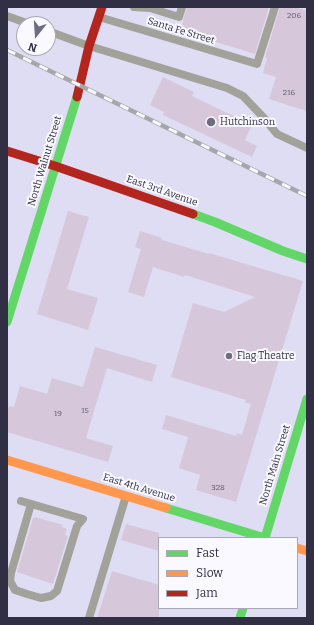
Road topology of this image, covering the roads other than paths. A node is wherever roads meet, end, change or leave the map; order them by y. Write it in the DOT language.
graph roads {
  1 [pos="102,7"];
  2 [pos="134,7"];
  3 [pos="182,7"];
  4 [pos="275,7"];
  5 [pos="100,17"];
  6 [pos="56,34"];
  7 [pos="89,46"];
  8 [pos="307,148"];
  9 [pos="7,151"];
  10 [pos="55,166"];
  11 [pos="307,259"];
  12 [pos="7,322"];
  13 [pos="307,399"];
  14 [pos="7,460"];
  15 [pos="126,496"];
  16 [pos="21,501"];
  17 [pos="31,504"];
  18 [pos="262,537"];
  19 [pos="265,537"];
  20 [pos="89,618"];
  1 -- 5 [label="street, North Walnut Street"];
  2 -- 3 [label="lane"];
  4 -- 5 [label="lane, Santa Fe Street"];
  5 -- 7 [label="street, North Walnut Street"];
  6 -- 7 [label="lane"];
  7 -- 8 [label="lane"];
  7 -- 10 [label="street, North Walnut Street"];
  9 -- 10 [label="street, East 3rd Avenue"];
  10 -- 11 [label="street, East 3rd Avenue"];
  10 -- 12 [label="street, North Walnut Street"];
  13 -- 19 [label="street, North Main Street"];
  14 -- 15 [label="street, East 4th Avenue"];
  15 -- 18 [label="street, East 4th Avenue"];
  15 -- 20 [label="lane"];
  16 -- 17 [label="lane"];
  17 -- 17 [label="lane"];
}
